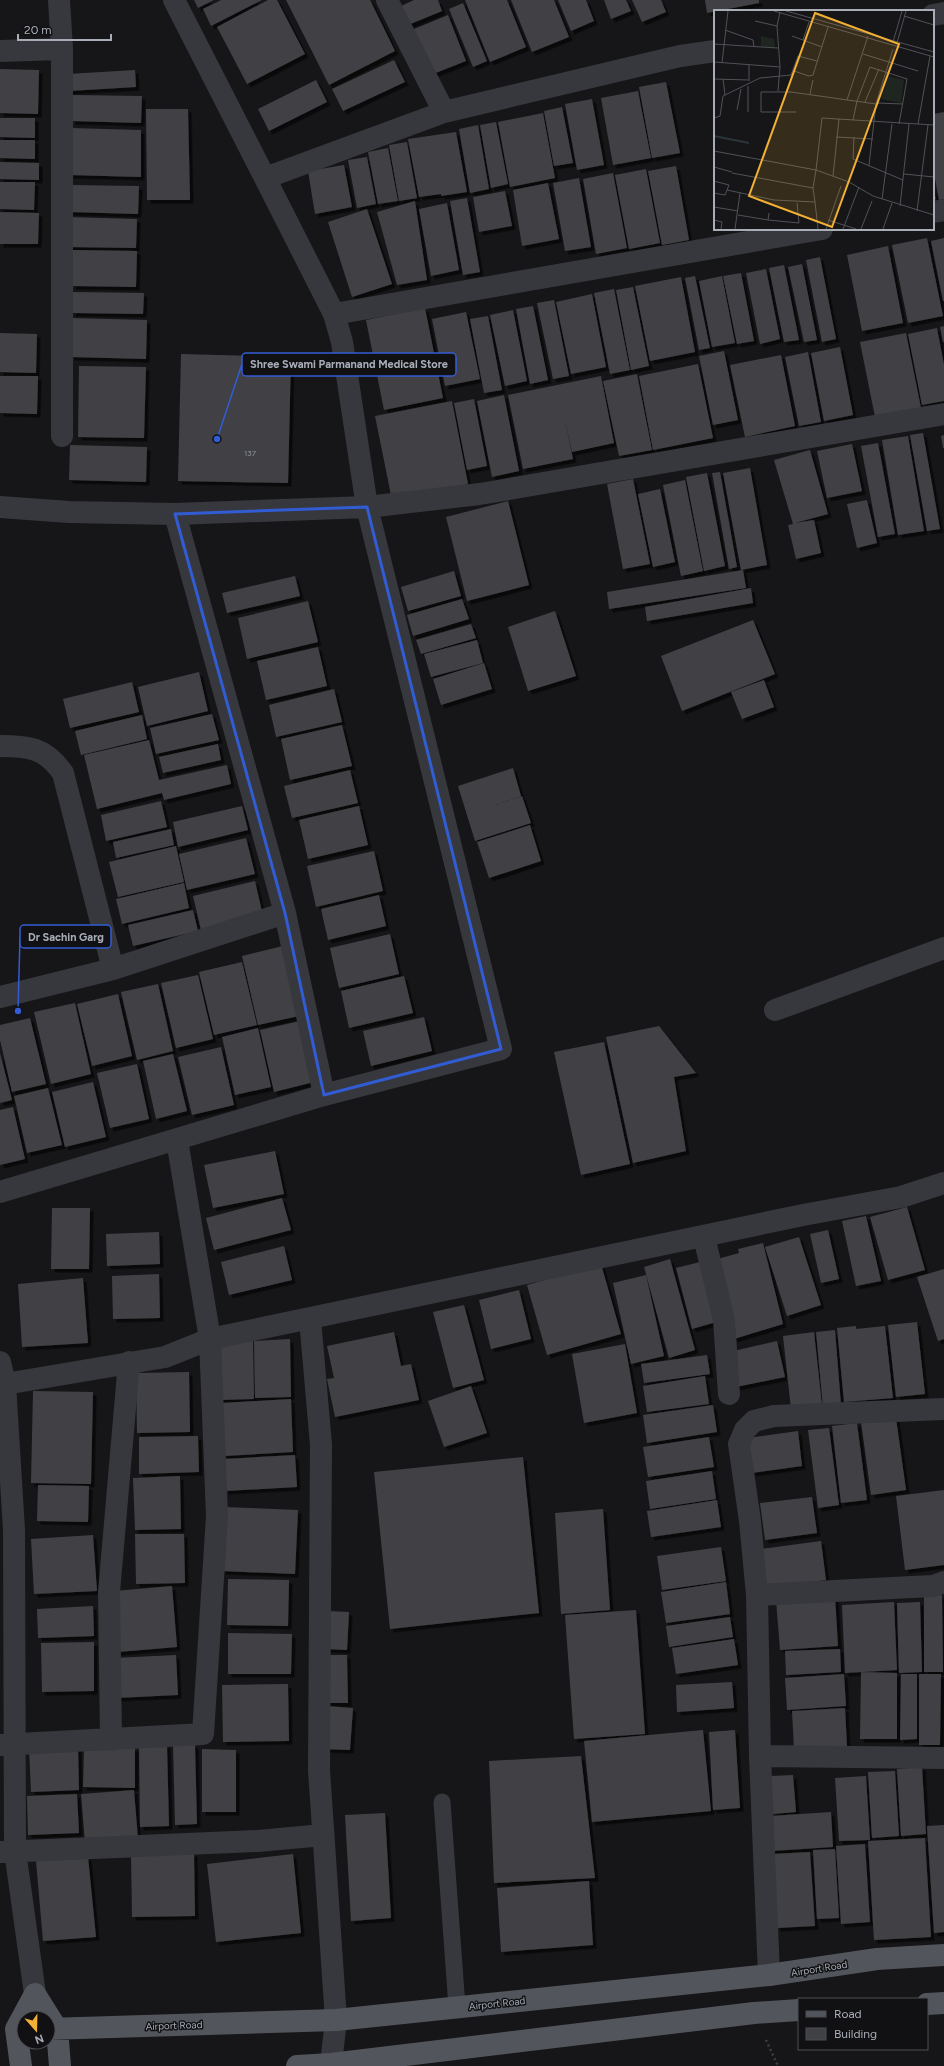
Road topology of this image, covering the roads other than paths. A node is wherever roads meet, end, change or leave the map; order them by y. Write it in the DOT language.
graph roads {
  1 [pos="60,0"];
  2 [pos="174,0"];
  3 [pos="388,0"];
  4 [pos="944,14"];
  5 [pos="934,15"];
  6 [pos="62,49"];
  7 [pos="0,51"];
  8 [pos="714,51"];
  9 [pos="444,112"];
  10 [pos="265,178"];
  11 [pos="944,210"];
  12 [pos="934,212"];
  13 [pos="816,230"];
  14 [pos="334,314"];
  15 [pos="944,414"];
  16 [pos="62,436"];
  17 [pos="0,507"];
  18 [pos="368,507"];
  19 [pos="175,514"];
  20 [pos="0,746"];
  21 [pos="285,913"];
  22 [pos="944,948"];
  23 [pos="113,969"];
  24 [pos="0,996"];
  25 [pos="775,1010"];
  26 [pos="324,1094"];
  27 [pos="177,1140"];
  28 [pos="944,1183"];
  29 [pos="0,1192"];
  30 [pos="704,1237"];
  31 [pos="310,1319"];
  32 [pos="210,1339"];
  33 [pos="0,1362"];
  34 [pos="129,1362"];
  35 [pos="3,1393"];
  36 [pos="729,1394"];
  37 [pos="944,1409"];
  38 [pos="944,1582"];
  39 [pos="757,1594"];
  40 [pos="111,1740"];
  41 [pos="7,1745"];
  42 [pos="760,1756"];
  43 [pos="944,1758"];
  44 [pos="442,1802"];
  45 [pos="323,1835"];
  46 [pos="8,1851"];
  47 [pos="944,1956"];
  48 [pos="769,1975"];
  49 [pos="35,1994"];
  50 [pos="944,2003"];
  51 [pos="928,2004"];
  52 [pos="457,2007"];
  53 [pos="43,2010"];
  54 [pos="798,2010"];
  55 [pos="336,2020"];
  56 [pos="13,2029"];
  57 [pos="56,2029"];
  58 [pos="56,2048"];
  59 [pos="331,2065"];
  60 [pos="21,2066"];
  61 [pos="60,2066"];
  62 [pos="297,2066"];
  1 -- 6 [label="street"];
  2 -- 10 [label="street"];
  3 -- 9 [label="street"];
  4 -- 5 [label="street"];
  6 -- 7 [label="street"];
  6 -- 16 [label="street"];
  8 -- 9 [label="street"];
  9 -- 10 [label="street"];
  10 -- 14 [label="street"];
  11 -- 12 [label="street"];
  13 -- 14 [label="street"];
  14 -- 18 [label="street"];
  15 -- 18 [label="street"];
  17 -- 19 [label="street"];
  18 -- 19 [label="street"];
  18 -- 26 [label="street"];
  19 -- 21 [label="street"];
  20 -- 23 [label="street"];
  21 -- 23 [label="street"];
  21 -- 26 [label="street"];
  22 -- 25 [label="street"];
  23 -- 24 [label="street"];
  26 -- 27 [label="street"];
  27 -- 29 [label="street"];
  27 -- 32 [label="street"];
  28 -- 30 [label="street"];
  30 -- 31 [label="street"];
  30 -- 36 [label="street"];
  31 -- 32 [label="street"];
  31 -- 45 [label="street"];
  32 -- 34 [label="street"];
  32 -- 40 [label="street"];
  33 -- 35 [label="street"];
  34 -- 35 [label="street"];
  34 -- 40 [label="street"];
  35 -- 41 [label="street"];
  37 -- 39 [label="street"];
  38 -- 39 [label="street"];
  39 -- 42 [label="street"];
  40 -- 41 [label="street"];
  41 -- 46 [label="street"];
  42 -- 43 [label="street"];
  42 -- 48 [label="street"];
  44 -- 52 [label="lane"];
  45 -- 46 [label="street"];
  45 -- 55 [label="street"];
  46 -- 49 [label="street"];
  47 -- 48 [label="main road, Airport Road"];
  48 -- 52 [label="main road, Airport Road"];
  49 -- 53 [label="main road"];
  49 -- 56 [label="main road"];
  50 -- 51 [label="main road"];
  52 -- 55 [label="main road, Airport Road"];
  54 -- 59 [label="main road"];
  55 -- 57 [label="main road, Airport Road"];
  55 -- 59 [label="street"];
  56 -- 60 [label="main road"];
  58 -- 61 [label="main road"];
  59 -- 62 [label="main road"];
}
